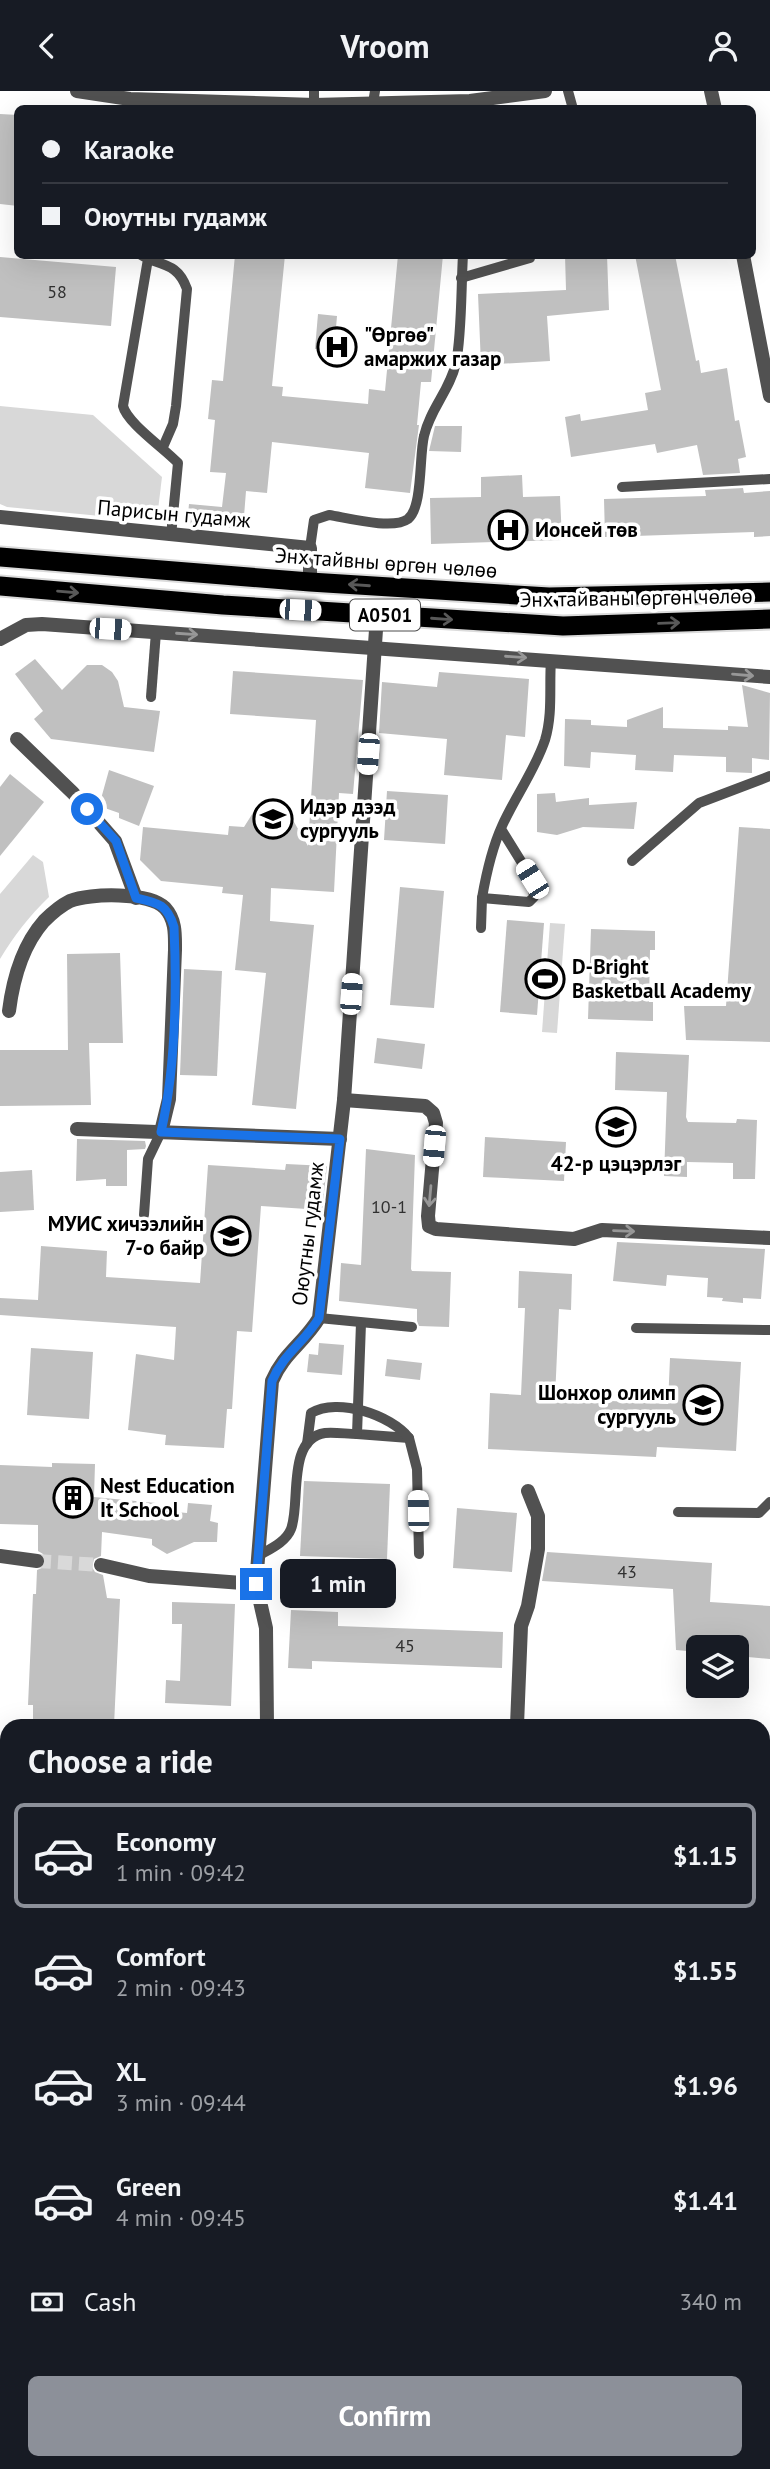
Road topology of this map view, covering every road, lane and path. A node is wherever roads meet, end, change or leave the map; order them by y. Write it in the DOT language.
graph roads {
  1 [pos="77,91"];
  2 [pos="545,91"];
  3 [pos="374,97"];
  4 [pos="314,98"];
  5 [pos="130,104"];
  6 [pos="470,105"];
  7 [pos="144,259"];
  8 [pos="149,259"];
  9 [pos="463,259"];
  10 [pos="527,259"];
  11 [pos="744,259"];
  12 [pos="461,278"];
  13 [pos="770,396"];
  14 [pos="163,447"];
  15 [pos="770,479"];
  16 [pos="622,487"];
  17 [pos="0,517"];
  18 [pos="171,536"];
  19 [pos="310,548"];
  20 [pos="0,557"];
  21 [pos="310,582"];
  22 [pos="0,586"];
  23 [pos="770,592"];
  24 [pos="377,615"];
  25 [pos="770,619"];
  26 [pos="156,632"];
  27 [pos="0,639"];
  28 [pos="375,647"];
  29 [pos="551,660"];
  30 [pos="770,677"];
  31 [pos="151,697"];
  32 [pos="18,739"];
  33 [pos="770,776"];
  34 [pos="501,829"];
  35 [pos="632,861"];
  36 [pos="136,898"];
  37 [pos="482,898"];
  38 [pos="481,928"];
  39 [pos="9,1011"];
  40 [pos="344,1100"];
  41 [pos="77,1129"];
  42 [pos="161,1132"];
  43 [pos="340,1139"];
  44 [pos="144,1215"];
  45 [pos="770,1238"];
  46 [pos="319,1318"];
  47 [pos="361,1323"];
  48 [pos="412,1327"];
  49 [pos="636,1328"];
  50 [pos="770,1330"];
  51 [pos="358,1411"];
  52 [pos="358,1434"];
  53 [pos="408,1438"];
  54 [pos="307,1444"];
  55 [pos="528,1491"];
  56 [pos="770,1501"];
  57 [pos="678,1512"];
  58 [pos="419,1554"];
  59 [pos="0,1556"];
  60 [pos="258,1556"];
  61 [pos="37,1561"];
  62 [pos="101,1565"];
  63 [pos="256,1584"];
  64 [pos="267,1719"];
  65 [pos="517,1719"];
  1 -- 5 [label="street"];
  2 -- 6 [label="street"];
  3 -- 4 [label="street"];
  3 -- 6 [label="street"];
  4 -- 5 [label="street"];
  7 -- 14 [label="lane"];
  8 -- 14 [label="lane"];
  9 -- 12 [label="lane"];
  10 -- 12 [label="lane"];
  11 -- 13 [label="street"];
  12 -- 19 [label="lane"];
  14 -- 18 [label="lane"];
  15 -- 16 [label="lane"];
  17 -- 18 [label="street, Парисын гудамж"];
  18 -- 19 [label="street, Парисын гудамж"];
  19 -- 21 [label="street"];
  20 -- 21 [label="highway, Энх тайвны өргөн чөлөө / A0501"];
  23 -- 21 [label="highway, Энх тайвны өргөн чөлөө / A0501, one-way"];
  22 -- 24 [label="highway, Энх тайваны өргөн чөлөө / A0501, one-way"];
  24 -- 25 [label="highway, Энх тайваны өргөн чөлөө / A0501, one-way"];
  24 -- 28 [label="street, Оюутны гудамж"];
  26 -- 27 [label="street"];
  26 -- 28 [label="street, one-way"];
  26 -- 31 [label="lane"];
  28 -- 29 [label="street, one-way"];
  28 -- 40 [label="street, Оюутны гудамж"];
  29 -- 30 [label="street, one-way"];
  29 -- 34 [label="lane"];
  32 -- 36 [label="street"];
  33 -- 35 [label="lane"];
  34 -- 37 [label="lane"];
  34 -- 37 [label="lane"];
  36 -- 39 [label="street"];
  36 -- 42 [label="street"];
  37 -- 38 [label="lane"];
  40 -- 43 [label="street, Оюутны гудамж"];
  40 -- 45 [label="street, one-way"];
  41 -- 42 [label="street"];
  42 -- 43 [label="street"];
  42 -- 44 [label="lane"];
  43 -- 46 [label="street, Оюутны гудамж"];
  46 -- 47 [label="lane"];
  46 -- 60 [label="street, Оюутны гудамж"];
  47 -- 48 [label="lane"];
  47 -- 51 [label="lane"];
  49 -- 50 [label="lane"];
  51 -- 52 [label="lane"];
  51 -- 53 [label="lane"];
  51 -- 54 [label="lane"];
  52 -- 53 [label="lane"];
  52 -- 54 [label="lane"];
  53 -- 58 [label="lane"];
  54 -- 60 [label="lane"];
  55 -- 65 [label="street"];
  56 -- 57 [label="lane"];
  59 -- 61 [label="street"];
  60 -- 63 [label="street, Оюутны гудамж"];
  62 -- 63 [label="street"];
  63 -- 64 [label="street, Оюутны гудамж"];
}
